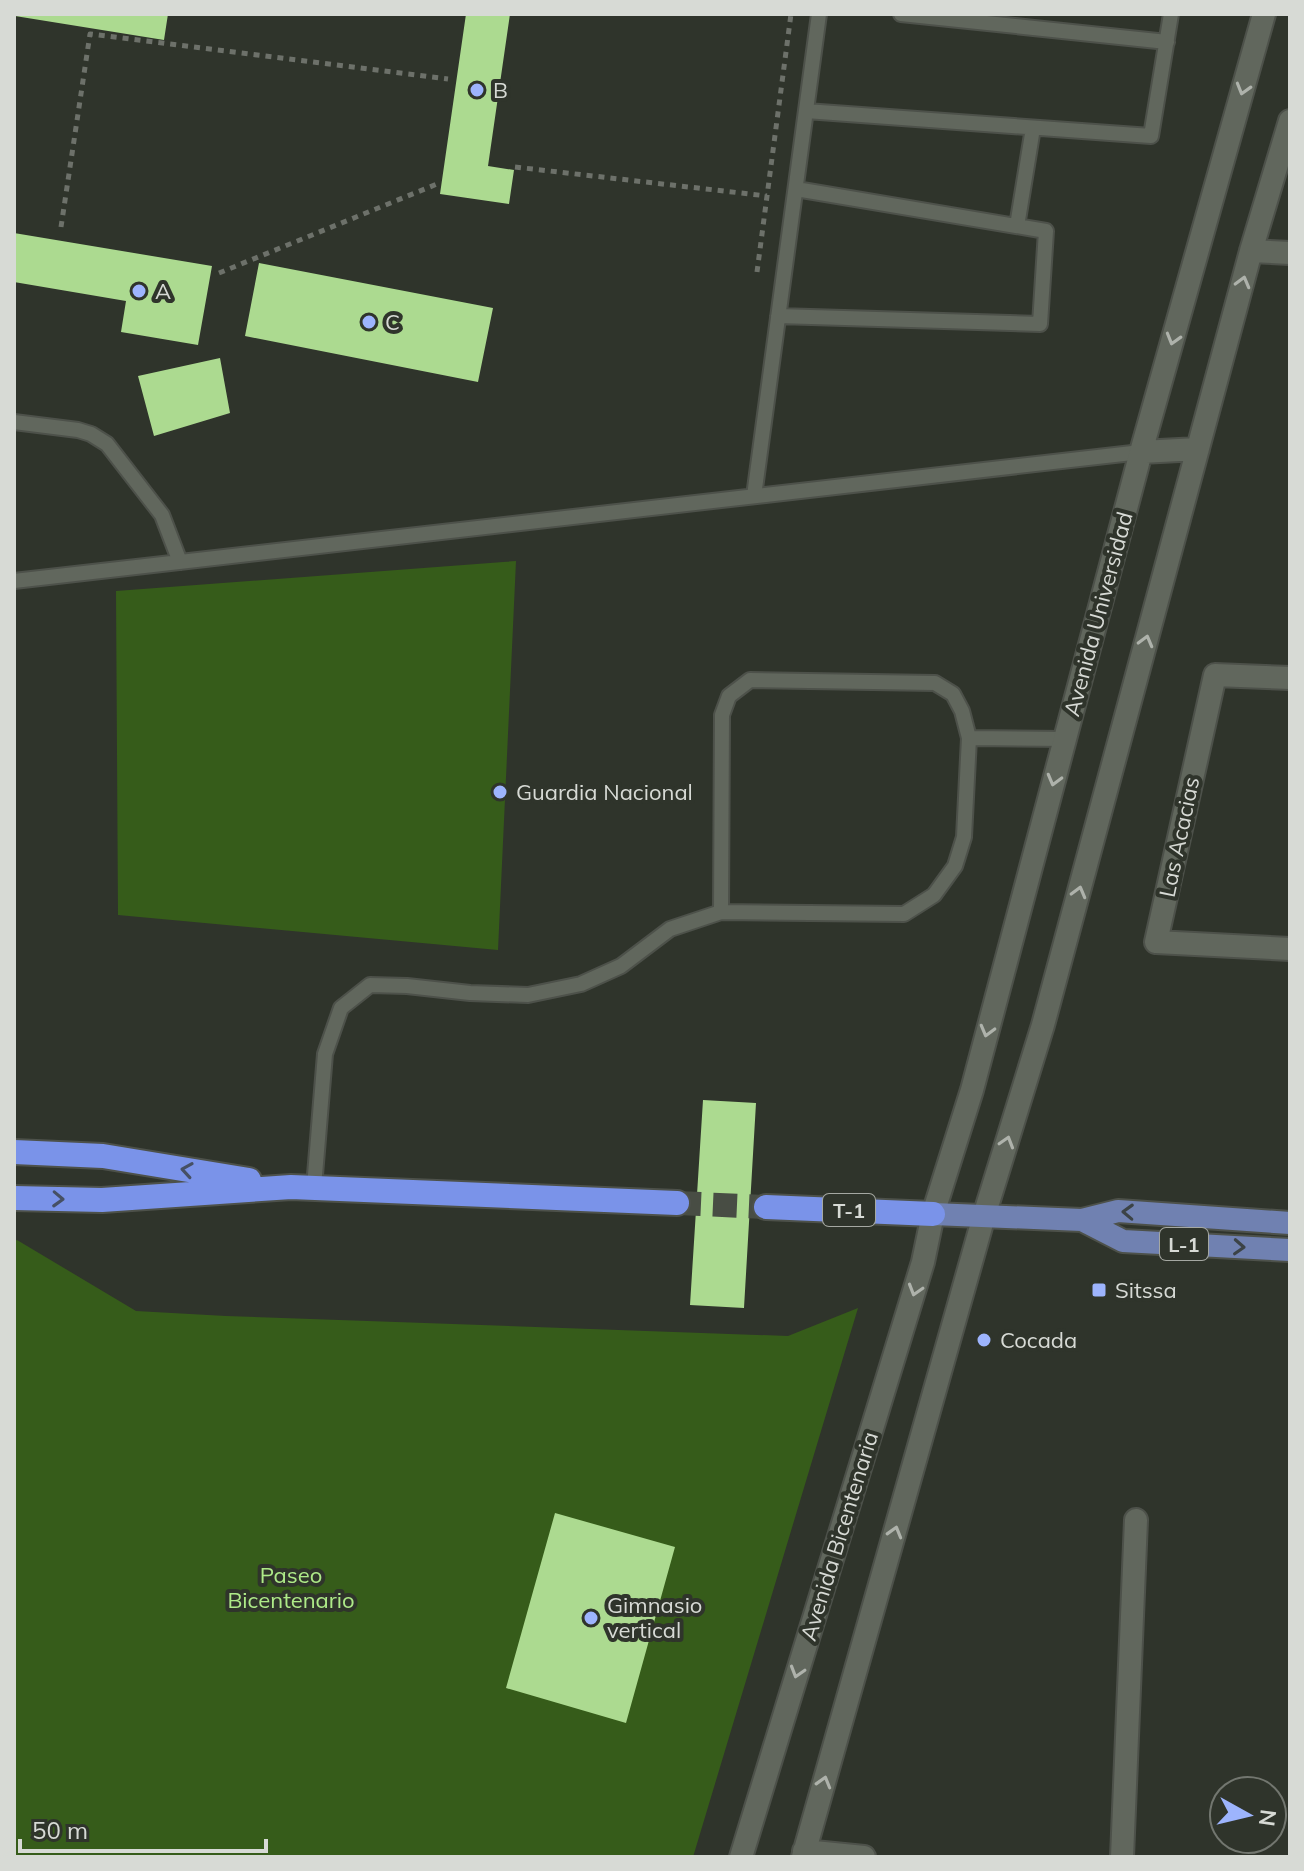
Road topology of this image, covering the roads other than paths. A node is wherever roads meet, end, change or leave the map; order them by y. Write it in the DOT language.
graph roads {
  1 [pos="819,14"];
  2 [pos="901,14"];
  3 [pos="1171,14"];
  4 [pos="1264,14"];
  5 [pos="1167,42"];
  6 [pos="806,111"];
  7 [pos="1290,121"];
  8 [pos="1033,128"];
  9 [pos="796,189"];
  10 [pos="1017,226"];
  11 [pos="1251,251"];
  12 [pos="1290,253"];
  13 [pos="778,316"];
  14 [pos="14,422"];
  15 [pos="1198,449"];
  16 [pos="1141,452"];
  17 [pos="754,496"];
  18 [pos="180,562"];
  19 [pos="14,581"];
  20 [pos="1290,678"];
  21 [pos="969,738"];
  22 [pos="1065,739"];
  23 [pos="721,912"];
  24 [pos="1290,949"];
  25 [pos="14,1152"];
  26 [pos="303,1187"];
  27 [pos="16,1198"];
  28 [pos="677,1203"];
  29 [pos="766,1207"];
  30 [pos="933,1214"];
  31 [pos="984,1216"];
  32 [pos="1082,1220"];
  33 [pos="1290,1223"];
  34 [pos="1290,1250"];
  35 [pos="1136,1520"];
  36 [pos="804,1854"];
  37 [pos="741,1857"];
  38 [pos="864,1857"];
  39 [pos="1122,1857"];
  1 -- 6 [label="lane"];
  2 -- 5 [label="lane"];
  3 -- 5 [label="lane"];
  4 -- 16 [label="street, Avenida Universidad, one-way"];
  5 -- 8 [label="lane"];
  6 -- 8 [label="lane"];
  6 -- 9 [label="lane"];
  7 -- 11 [label="street"];
  8 -- 10 [label="lane"];
  9 -- 10 [label="lane"];
  9 -- 13 [label="lane"];
  10 -- 13 [label="lane"];
  11 -- 12 [label="street"];
  15 -- 11 [label="street, one-way"];
  13 -- 17 [label="lane"];
  14 -- 18 [label="lane"];
  15 -- 16 [label="street"];
  31 -- 15 [label="street, one-way"];
  16 -- 17 [label="lane"];
  16 -- 22 [label="street, Avenida Universidad"];
  17 -- 18 [label="lane"];
  18 -- 19 [label="lane"];
  20 -- 24 [label="street, Las Acacias"];
  21 -- 22 [label="lane"];
  21 -- 23 [label="lane"];
  21 -- 23 [label="lane"];
  22 -- 30 [label="street, Avenida Universidad, one-way"];
  23 -- 26 [label="lane"];
  26 -- 25 [label="highway, one-way"];
  27 -- 26 [label="highway, one-way"];
  26 -- 28 [label="highway"];
  29 -- 30 [label="highway, T-1"];
  30 -- 31 [label="main road, L-1"];
  30 -- 37 [label="street, Avenida Bicentenaria, one-way"];
  31 -- 32 [label="main road, L-1"];
  36 -- 31 [label="street, one-way"];
  33 -- 32 [label="main road, L-1, one-way"];
  32 -- 34 [label="main road, L-1, one-way"];
  35 -- 39 [label="street"];
  36 -- 38 [label="street"];
}
